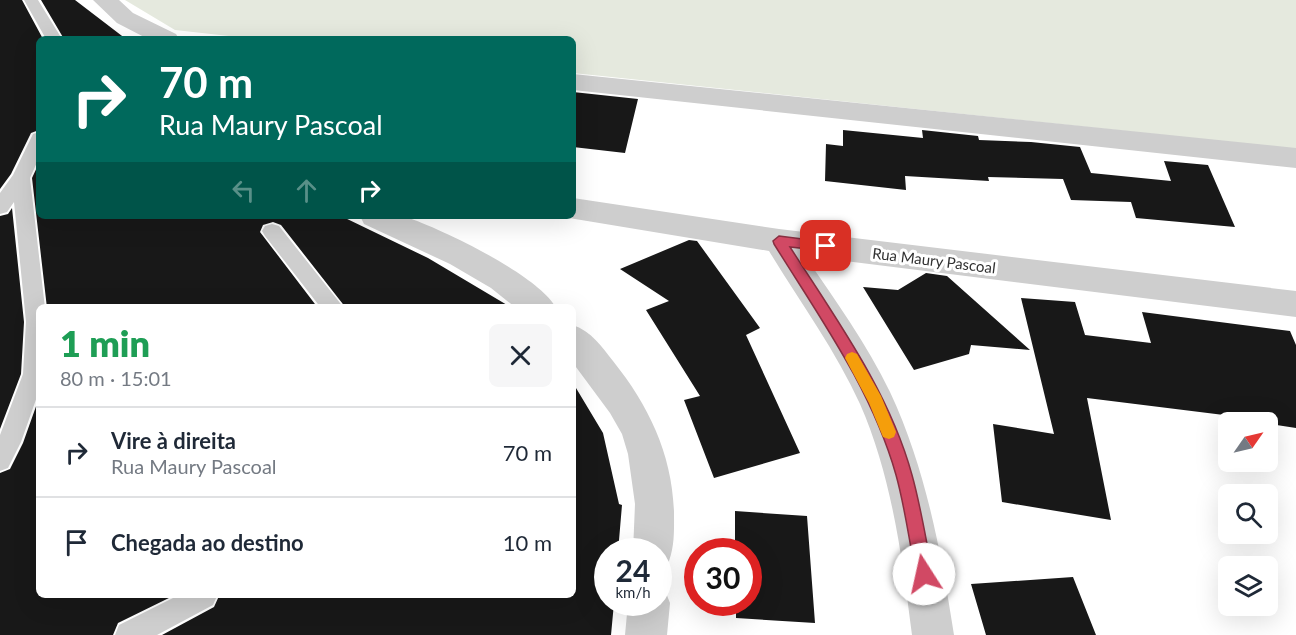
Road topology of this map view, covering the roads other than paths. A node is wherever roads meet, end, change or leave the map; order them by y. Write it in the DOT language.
graph roads {
  1 [pos="31,0"];
  2 [pos="105,0"];
  3 [pos="52,36"];
  4 [pos="161,36"];
  5 [pos="576,82"];
  6 [pos="36,144"];
  7 [pos="1296,158"];
  8 [pos="21,177"];
  9 [pos="0,207"];
  10 [pos="576,209"];
  11 [pos="382,219"];
  12 [pos="272,231"];
  13 [pos="779,241"];
  14 [pos="331,304"];
  15 [pos="536,304"];
  16 [pos="1296,304"];
  17 [pos="36,315"];
  18 [pos="36,339"];
  19 [pos="576,343"];
  20 [pos="0,460"];
  21 [pos="653,538"];
  22 [pos="200,598"];
  23 [pos="648,616"];
  24 [pos="129,635"];
  25 [pos="646,635"];
  26 [pos="933,635"];
  1 -- 3 [label="lane"];
  2 -- 4 [label="street"];
  5 -- 7 [label="street"];
  6 -- 8 [label="lane"];
  8 -- 9 [label="lane"];
  8 -- 17 [label="lane"];
  10 -- 13 [label="street, Rua Maury Pascoal"];
  11 -- 15 [label="street"];
  12 -- 14 [label="lane"];
  13 -- 16 [label="street, Rua Maury Pascoal"];
  13 -- 26 [label="street"];
  18 -- 20 [label="lane"];
  19 -- 21 [label="street"];
  22 -- 24 [label="lane"];
  23 -- 25 [label="street"];
}
